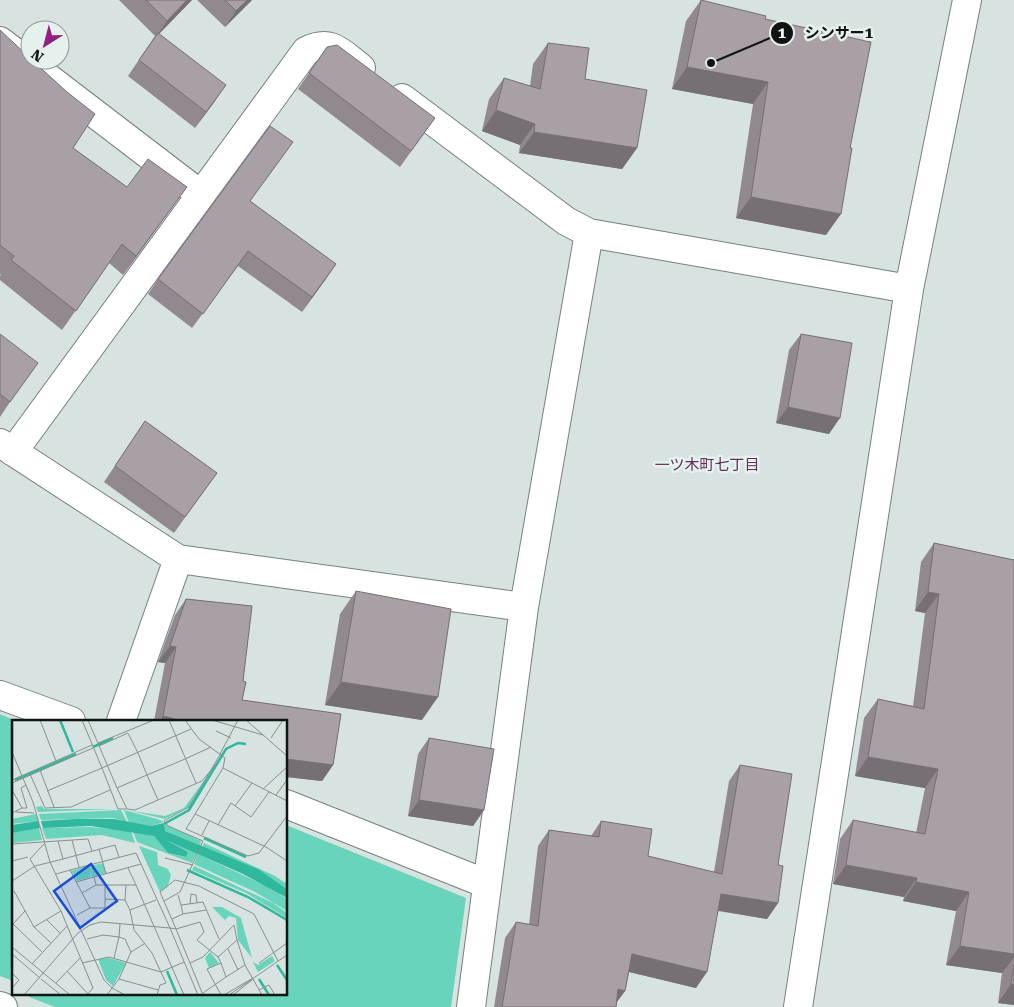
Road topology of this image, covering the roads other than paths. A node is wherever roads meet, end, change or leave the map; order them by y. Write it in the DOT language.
graph roads {
  1 [pos="967,0"];
  2 [pos="0,41"];
  3 [pos="200,194"];
  4 [pos="589,233"];
  5 [pos="909,289"];
  6 [pos="6,448"];
  7 [pos="178,559"];
  8 [pos="524,607"];
  9 [pos="0,695"];
  10 [pos="68,720"];
  11 [pos="121,720"];
  12 [pos="288,805"];
  13 [pos="487,884"];
  14 [pos="471,1007"];
  15 [pos="802,1007"];
  1 -- 5 [label="street"];
  2 -- 3 [label="street"];
  3 -- 4 [label="street"];
  3 -- 6 [label="street"];
  4 -- 5 [label="street"];
  4 -- 8 [label="street"];
  5 -- 15 [label="street"];
  6 -- 7 [label="street"];
  7 -- 8 [label="street"];
  7 -- 11 [label="street"];
  8 -- 13 [label="street"];
  9 -- 10 [label="street"];
  12 -- 13 [label="street"];
  13 -- 14 [label="street"];
}
